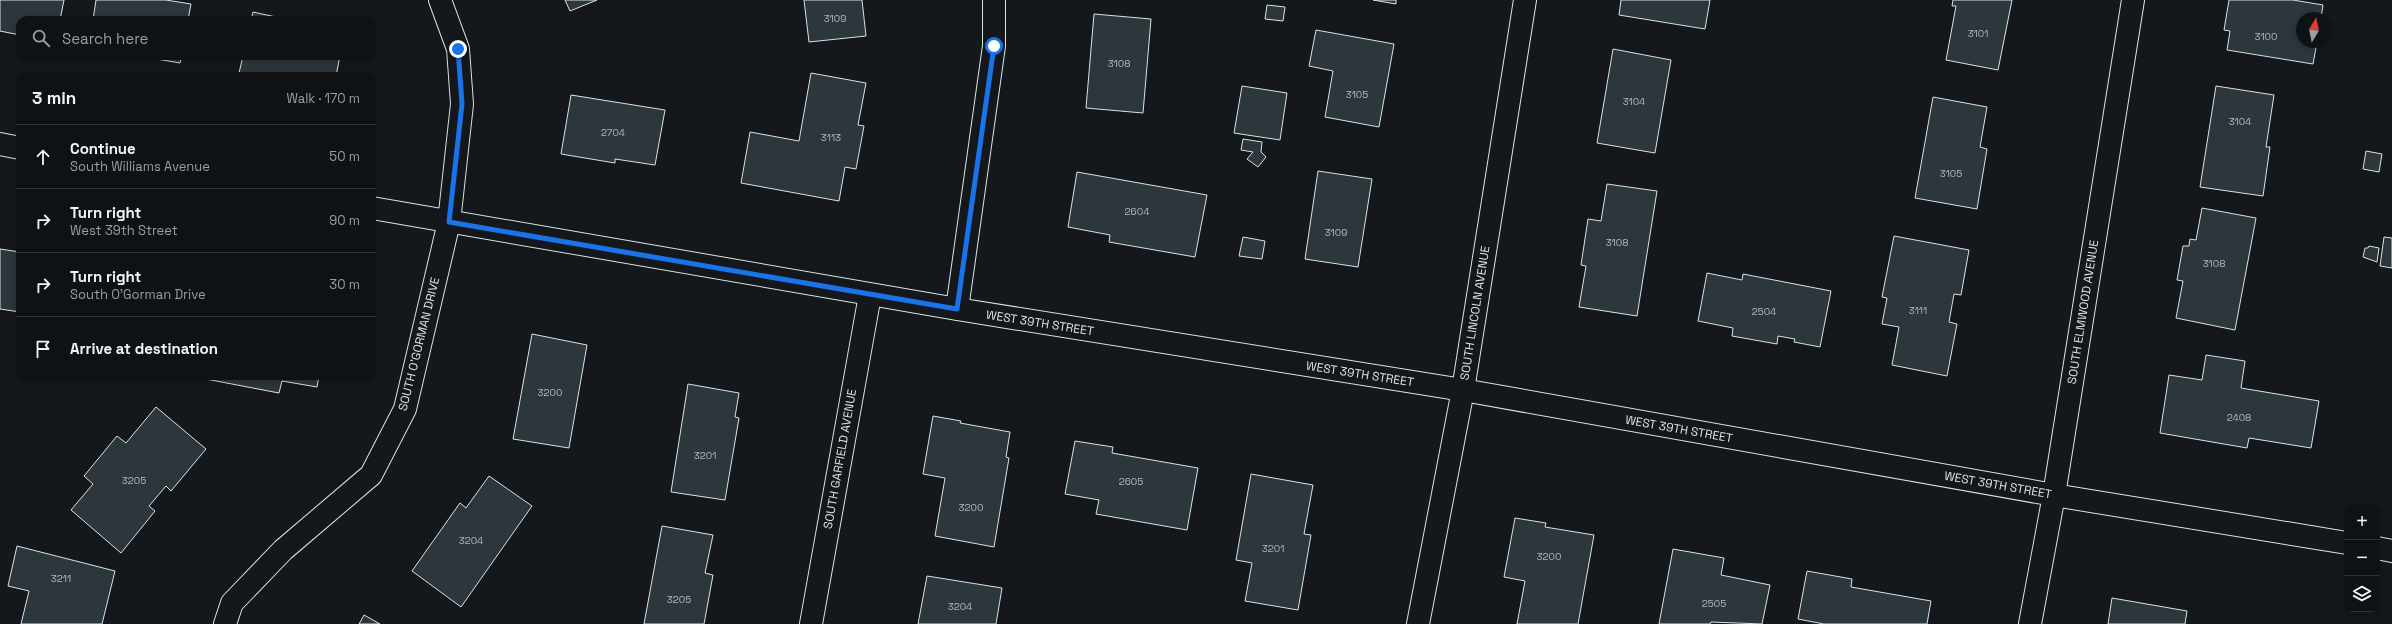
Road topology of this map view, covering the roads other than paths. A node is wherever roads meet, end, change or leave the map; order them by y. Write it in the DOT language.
graph roads {
  1 [pos="440,0"];
  2 [pos="994,0"];
  3 [pos="1525,0"];
  4 [pos="2133,0"];
  5 [pos="0,144"];
  6 [pos="16,147"];
  7 [pos="376,209"];
  8 [pos="449,222"];
  9 [pos="870,294"];
  10 [pos="957,309"];
  11 [pos="1463,390"];
  12 [pos="2054,495"];
  13 [pos="2344,543"];
  14 [pos="2380,549"];
  15 [pos="2392,551"];
  16 [pos="225,624"];
  17 [pos="811,624"];
  18 [pos="1418,624"];
  19 [pos="2030,624"];
  1 -- 8 [label="street, SOUTH O'GORMAN DRIVE"];
  2 -- 10 [label="street"];
  3 -- 11 [label="street, SOUTH LINCOLN AVENUE"];
  4 -- 12 [label="street, SOUTH ELMWOOD AVENUE"];
  5 -- 6 [label="street"];
  7 -- 8 [label="street, WEST 39TH STREET"];
  8 -- 9 [label="street, WEST 39TH STREET"];
  8 -- 16 [label="street, SOUTH O'GORMAN DRIVE"];
  9 -- 10 [label="street, WEST 39TH STREET"];
  9 -- 17 [label="street, SOUTH GARFIELD AVENUE"];
  10 -- 11 [label="street, WEST 39TH STREET"];
  11 -- 12 [label="street, WEST 39TH STREET"];
  11 -- 18 [label="street, SOUTH LINCOLN AVENUE"];
  12 -- 13 [label="street, WEST 39TH STREET"];
  12 -- 19 [label="street, SOUTH ELMWOOD AVENUE"];
  14 -- 15 [label="street"];
}
